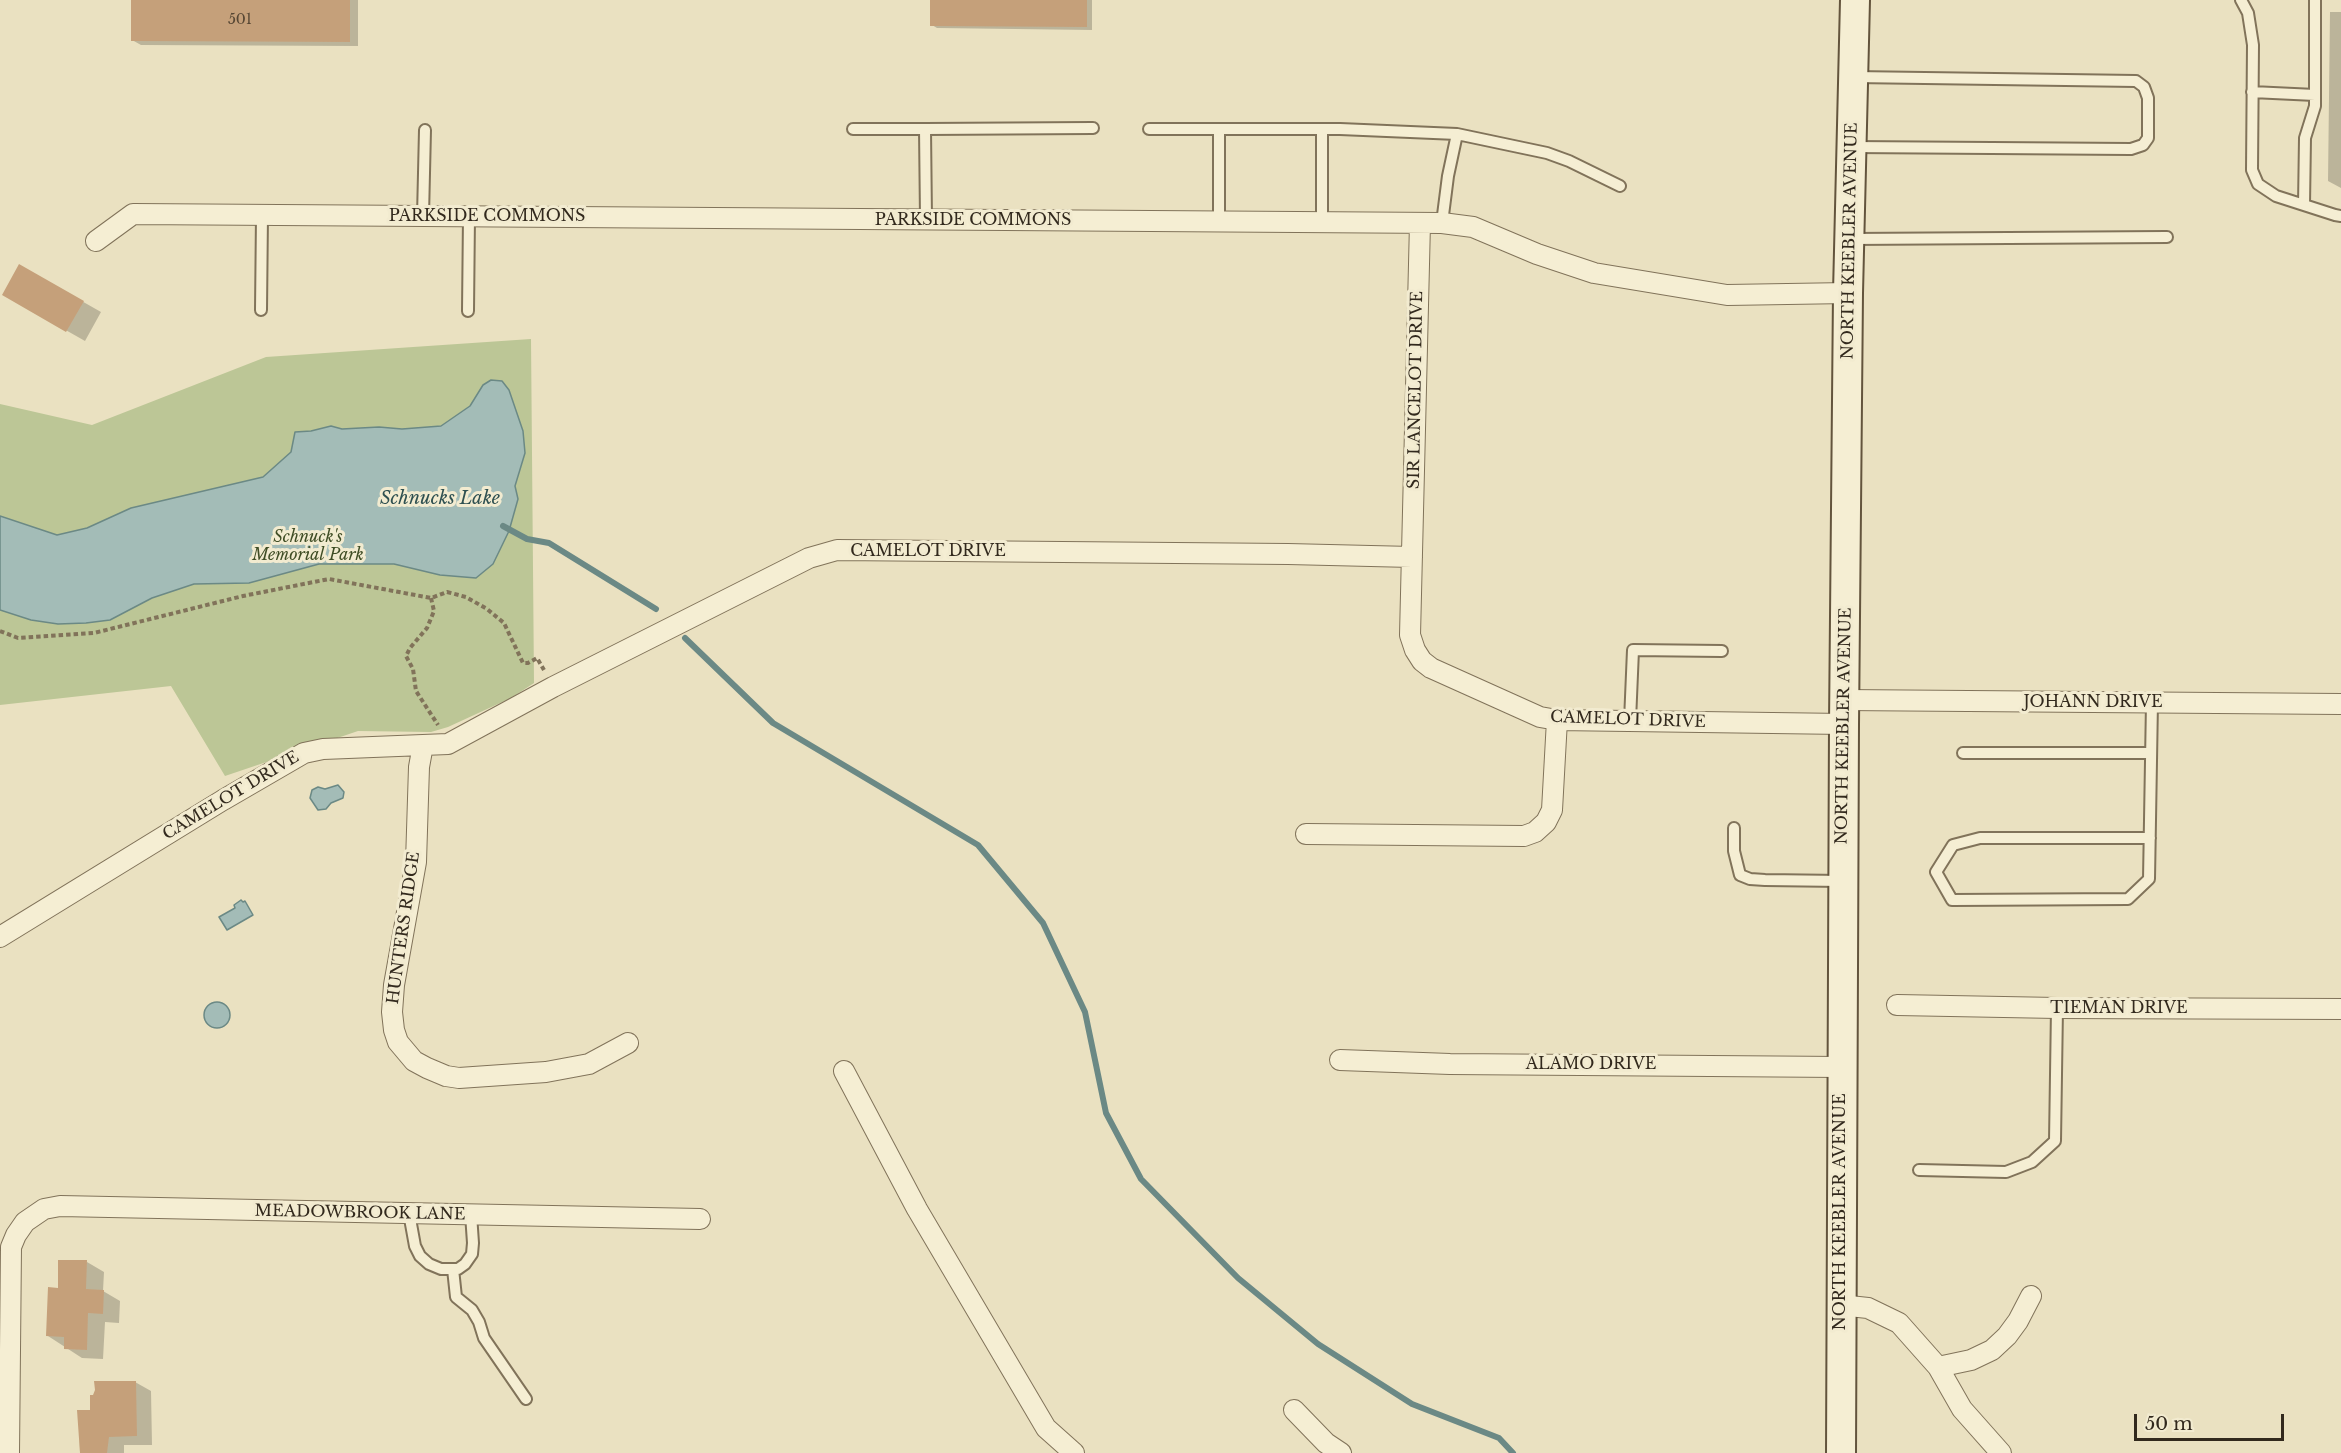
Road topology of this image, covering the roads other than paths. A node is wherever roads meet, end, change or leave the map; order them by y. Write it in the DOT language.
graph roads {
  1 [pos="1855,0"];
  2 [pos="2241,0"];
  3 [pos="2315,0"];
  4 [pos="1853,77"];
  5 [pos="2252,92"];
  6 [pos="2315,94"];
  7 [pos="1093,128"];
  8 [pos="853,129"];
  9 [pos="926,129"];
  10 [pos="1149,129"];
  11 [pos="1220,129"];
  12 [pos="1323,129"];
  13 [pos="425,130"];
  14 [pos="1457,134"];
  15 [pos="1852,147"];
  16 [pos="1620,186"];
  17 [pos="2304,205"];
  18 [pos="262,214"];
  19 [pos="423,216"];
  20 [pos="470,216"];
  21 [pos="2341,216"];
  22 [pos="926,219"];
  23 [pos="1219,222"];
  24 [pos="1322,222"];
  25 [pos="1442,223"];
  26 [pos="1420,224"];
  27 [pos="2167,237"];
  28 [pos="1850,239"];
  29 [pos="96,241"];
  30 [pos="1848,293"];
  31 [pos="261,310"];
  32 [pos="468,311"];
  33 [pos="1412,557"];
  34 [pos="1722,651"];
  35 [pos="2152,702"];
  36 [pos="2341,704"];
  37 [pos="1844,712"];
  38 [pos="1557,720"];
  39 [pos="1630,721"];
  40 [pos="423,745"];
  41 [pos="1963,753"];
  42 [pos="2151,753"];
  43 [pos="1734,828"];
  44 [pos="1306,834"];
  45 [pos="2150,838"];
  46 [pos="1843,880"];
  47 [pos="0,938"];
  48 [pos="1897,1005"];
  49 [pos="2057,1008"];
  50 [pos="2341,1009"];
  51 [pos="628,1043"];
  52 [pos="1341,1060"];
  53 [pos="1841,1067"];
  54 [pos="844,1071"];
  55 [pos="1919,1170"];
  56 [pos="409,1213"];
  57 [pos="471,1214"];
  58 [pos="700,1219"];
  59 [pos="453,1269"];
  60 [pos="2031,1296"];
  61 [pos="1840,1305"];
  62 [pos="1938,1367"];
  63 [pos="526,1399"];
  64 [pos="1294,1410"];
  65 [pos="9,1453"];
  66 [pos="1074,1453"];
  67 [pos="1341,1453"];
  68 [pos="1841,1453"];
  69 [pos="2001,1453"];
  1 -- 4 [label="street, NORTH KEEBLER AVENUE"];
  2 -- 5 [label="lane"];
  3 -- 6 [label="lane"];
  4 -- 15 [label="street, NORTH KEEBLER AVENUE"];
  4 -- 15 [label="lane"];
  5 -- 6 [label="lane"];
  5 -- 17 [label="lane"];
  6 -- 17 [label="lane"];
  7 -- 9 [label="lane"];
  8 -- 9 [label="lane"];
  9 -- 22 [label="lane"];
  10 -- 11 [label="lane"];
  11 -- 12 [label="lane"];
  11 -- 23 [label="lane"];
  12 -- 14 [label="lane"];
  12 -- 24 [label="lane"];
  13 -- 19 [label="lane"];
  14 -- 16 [label="lane"];
  14 -- 25 [label="lane"];
  15 -- 28 [label="street, NORTH KEEBLER AVENUE"];
  17 -- 21 [label="lane"];
  18 -- 19 [label="street, PARKSIDE COMMONS"];
  18 -- 29 [label="street, PARKSIDE COMMONS"];
  18 -- 31 [label="lane"];
  19 -- 20 [label="street, PARKSIDE COMMONS"];
  20 -- 22 [label="street, PARKSIDE COMMONS"];
  20 -- 32 [label="lane"];
  22 -- 23 [label="street, PARKSIDE COMMONS"];
  23 -- 24 [label="street, PARKSIDE COMMONS"];
  24 -- 26 [label="street, PARKSIDE COMMONS"];
  25 -- 26 [label="street, PARKSIDE COMMONS"];
  25 -- 30 [label="street, PARKSIDE COMMONS"];
  26 -- 33 [label="street, SIR LANCELOT DRIVE"];
  27 -- 28 [label="lane"];
  28 -- 30 [label="street, NORTH KEEBLER AVENUE"];
  30 -- 37 [label="street, NORTH KEEBLER AVENUE"];
  33 -- 38 [label="street, CAMELOT DRIVE"];
  33 -- 40 [label="street, CAMELOT DRIVE"];
  34 -- 39 [label="lane"];
  35 -- 36 [label="street, JOHANN DRIVE"];
  35 -- 37 [label="street, JOHANN DRIVE"];
  35 -- 42 [label="lane"];
  37 -- 39 [label="street, CAMELOT DRIVE"];
  37 -- 46 [label="street, NORTH KEEBLER AVENUE"];
  38 -- 39 [label="street, CAMELOT DRIVE"];
  38 -- 44 [label="street"];
  40 -- 47 [label="street, CAMELOT DRIVE"];
  40 -- 51 [label="street, HUNTERS RIDGE"];
  41 -- 42 [label="lane"];
  42 -- 45 [label="lane"];
  43 -- 46 [label="lane"];
  45 -- 45 [label="lane"];
  46 -- 53 [label="street, NORTH KEEBLER AVENUE"];
  48 -- 49 [label="street, TIEMAN DRIVE"];
  49 -- 50 [label="street, TIEMAN DRIVE"];
  49 -- 55 [label="lane"];
  52 -- 53 [label="street, ALAMO DRIVE"];
  53 -- 61 [label="street, NORTH KEEBLER AVENUE"];
  54 -- 66 [label="street"];
  56 -- 57 [label="street, MEADOWBROOK LANE"];
  56 -- 59 [label="lane"];
  56 -- 65 [label="street, MEADOWBROOK LANE"];
  57 -- 58 [label="street, MEADOWBROOK LANE"];
  57 -- 59 [label="lane"];
  59 -- 63 [label="lane"];
  60 -- 62 [label="street"];
  61 -- 62 [label="street"];
  61 -- 68 [label="street, NORTH KEEBLER AVENUE"];
  62 -- 69 [label="street"];
  64 -- 67 [label="street"];
}
